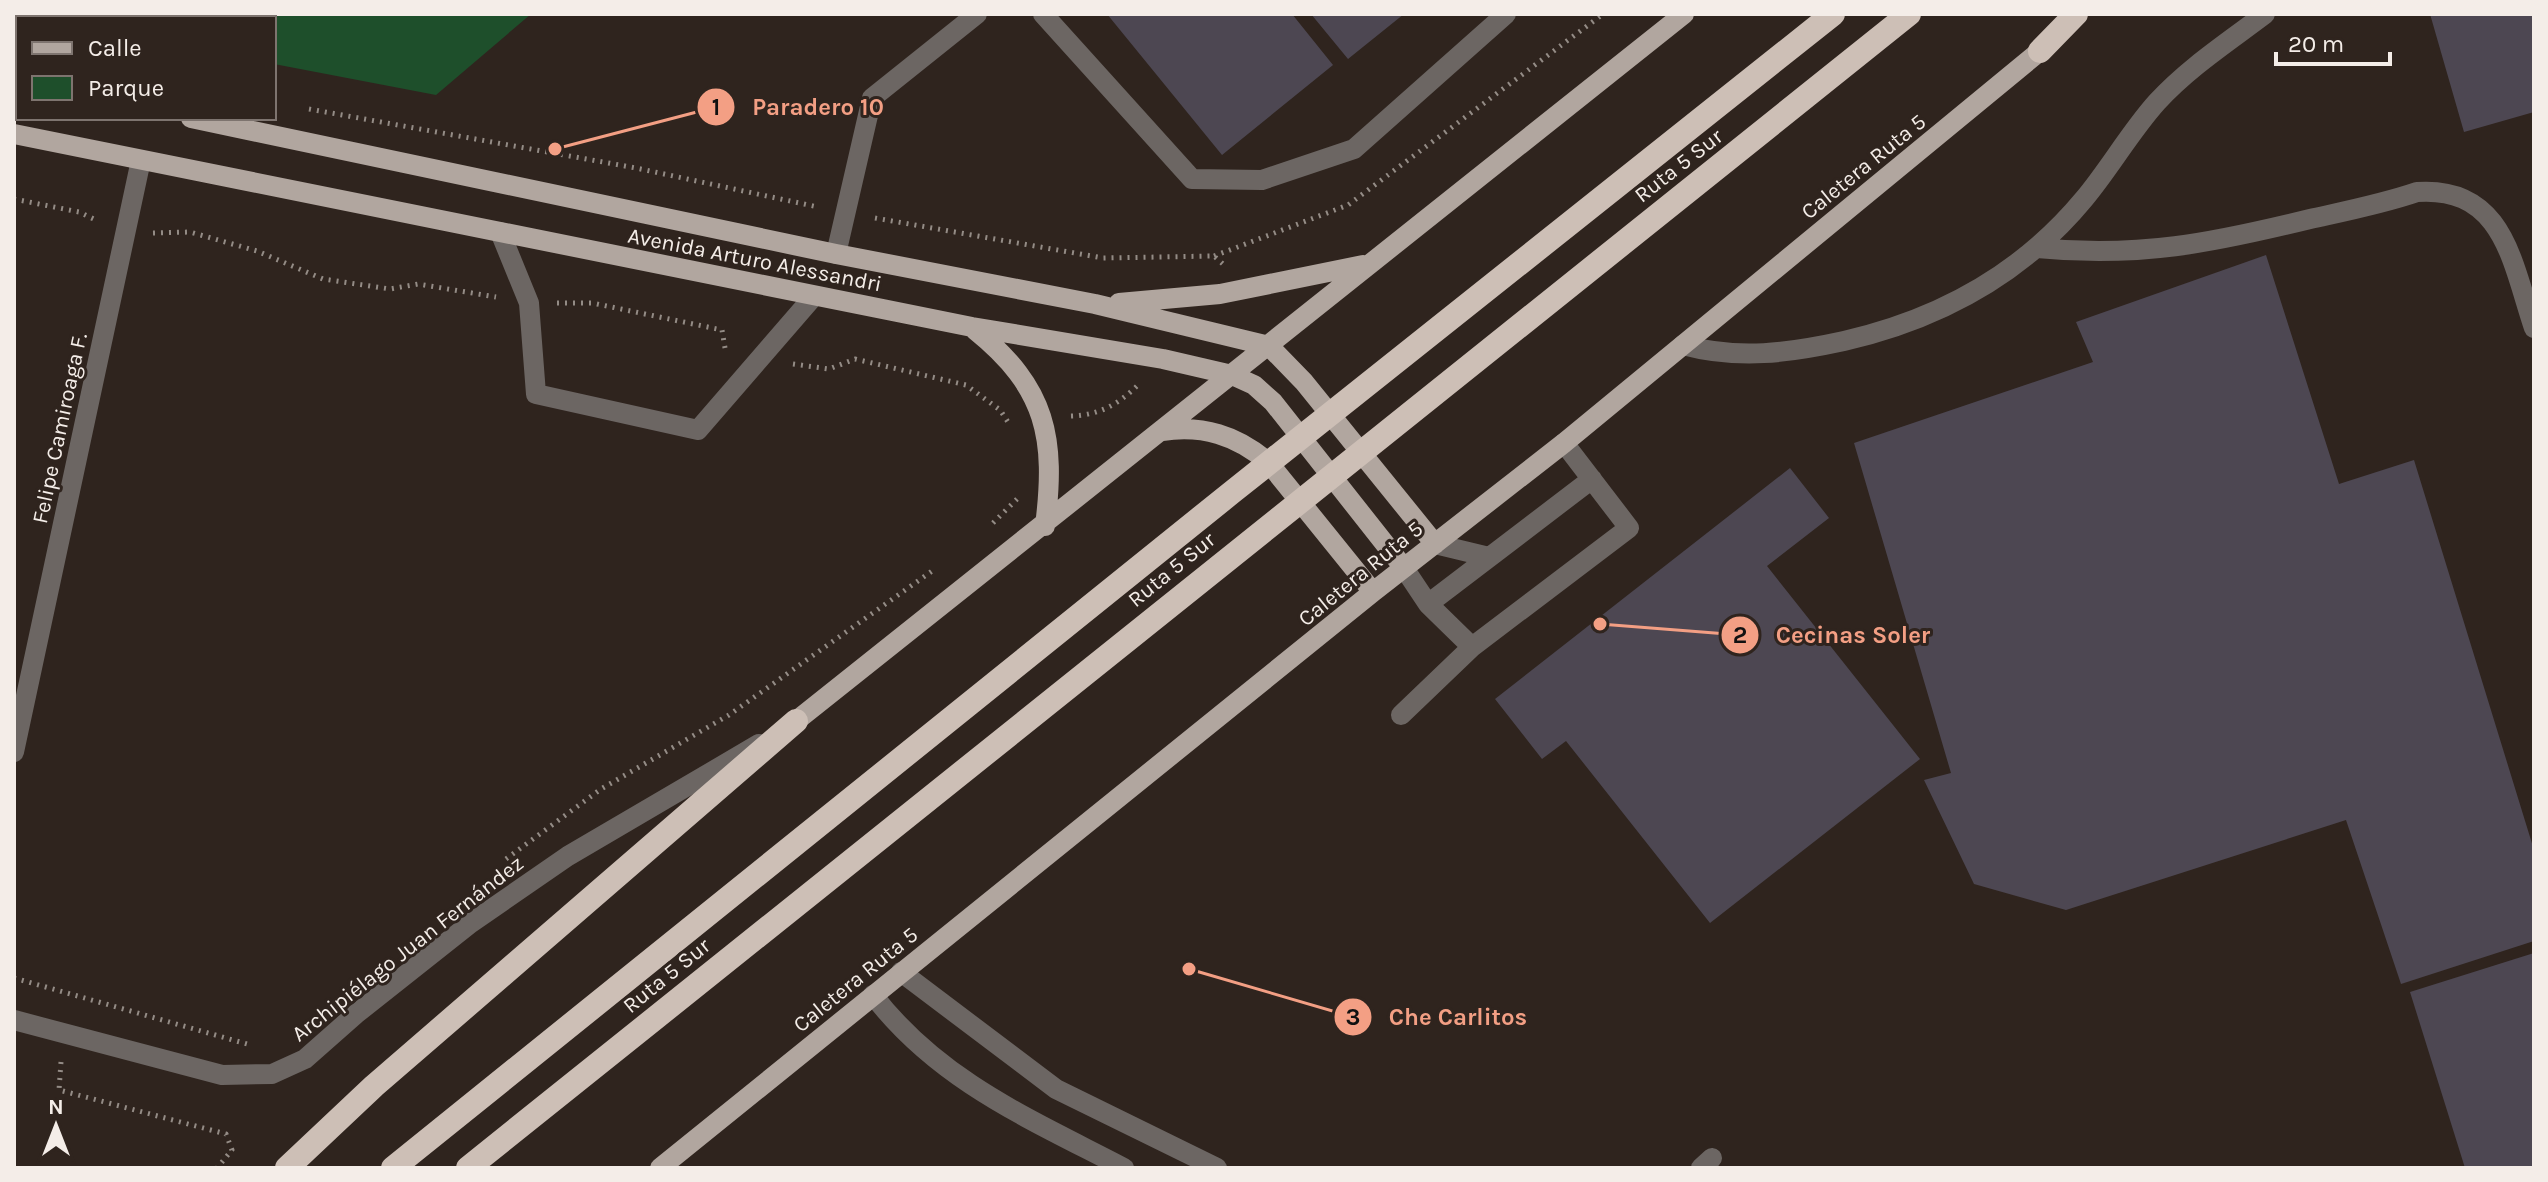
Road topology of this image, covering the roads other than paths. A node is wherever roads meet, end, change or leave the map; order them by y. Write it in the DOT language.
graph roads {
  1 [pos="977,14"];
  2 [pos="1043,14"];
  3 [pos="1506,14"];
  4 [pos="1684,14"];
  5 [pos="1833,14"];
  6 [pos="1909,14"];
  7 [pos="2076,14"];
  8 [pos="2089,14"];
  9 [pos="2265,14"];
  10 [pos="2040,51"];
  11 [pos="200,120"];
  12 [pos="14,134"];
  13 [pos="141,160"];
  14 [pos="500,232"];
  15 [pos="2037,248"];
  16 [pos="836,254"];
  17 [pos="1366,265"];
  18 [pos="814,296"];
  19 [pos="1095,304"];
  20 [pos="972,327"];
  21 [pos="2534,328"];
  22 [pos="1683,345"];
  23 [pos="1269,346"];
  24 [pos="1232,375"];
  25 [pos="1162,431"];
  26 [pos="1564,443"];
  27 [pos="1592,479"];
  28 [pos="1045,526"];
  29 [pos="1435,544"];
  30 [pos="1489,557"];
  31 [pos="1404,568"];
  32 [pos="1373,592"];
  33 [pos="1428,604"];
  34 [pos="1472,647"];
  35 [pos="1401,715"];
  36 [pos="796,721"];
  37 [pos="14,752"];
  38 [pos="901,972"];
  39 [pos="873,995"];
  40 [pos="14,1020"];
  41 [pos="287,1168"];
  42 [pos="393,1168"];
  43 [pos="468,1168"];
  44 [pos="660,1168"];
  45 [pos="1124,1168"];
  46 [pos="1217,1168"];
  1 -- 16 [label="street"];
  2 -- 3 [label="street"];
  4 -- 17 [label="main road"];
  5 -- 42 [label="highway, Ruta 5 Sur"];
  6 -- 43 [label="highway, Ruta 5 Sur"];
  7 -- 10 [label="highway"];
  8 -- 10 [label="street, Caletera Ruta 5"];
  9 -- 15 [label="street"];
  10 -- 22 [label="main road, Caletera Ruta 5"];
  11 -- 16 [label="main road, Avenida Arturo Alessandri"];
  12 -- 13 [label="main road, Avenida Arturo Alessandri"];
  13 -- 14 [label="main road, Avenida Arturo Alessandri"];
  13 -- 37 [label="street, Felipe Camiroaga F."];
  14 -- 18 [label="main road, Avenida Arturo Alessandri"];
  14 -- 18 [label="street"];
  15 -- 21 [label="street"];
  15 -- 22 [label="street"];
  16 -- 19 [label="main road, Avenida Arturo Alessandri"];
  17 -- 19 [label="main road"];
  17 -- 23 [label="main road"];
  18 -- 20 [label="main road, Avenida Arturo Alessandri"];
  19 -- 23 [label="main road, Avenida Arturo Alessandri"];
  20 -- 24 [label="main road, Avenida Arturo Alessandri"];
  20 -- 28 [label="main road"];
  22 -- 26 [label="main road, Caletera Ruta 5"];
  23 -- 24 [label="main road"];
  23 -- 29 [label="main road"];
  24 -- 25 [label="main road"];
  24 -- 31 [label="main road, Avenida Arturo Alessandri"];
  25 -- 28 [label="main road"];
  25 -- 32 [label="main road"];
  26 -- 27 [label="street"];
  26 -- 29 [label="main road, Caletera Ruta 5"];
  27 -- 30 [label="street"];
  27 -- 34 [label="street"];
  28 -- 36 [label="main road"];
  29 -- 30 [label="street"];
  29 -- 31 [label="main road, Caletera Ruta 5"];
  30 -- 33 [label="street"];
  31 -- 32 [label="main road, Caletera Ruta 5"];
  31 -- 33 [label="street"];
  32 -- 38 [label="main road, Caletera Ruta 5"];
  33 -- 34 [label="street"];
  34 -- 35 [label="street"];
  36 -- 40 [label="street, Archipiélago Juan Fernández"];
  36 -- 41 [label="highway"];
  38 -- 39 [label="main road, Caletera Ruta 5"];
  38 -- 46 [label="street"];
  39 -- 44 [label="main road, Caletera Ruta 5"];
  39 -- 45 [label="street"];
}
